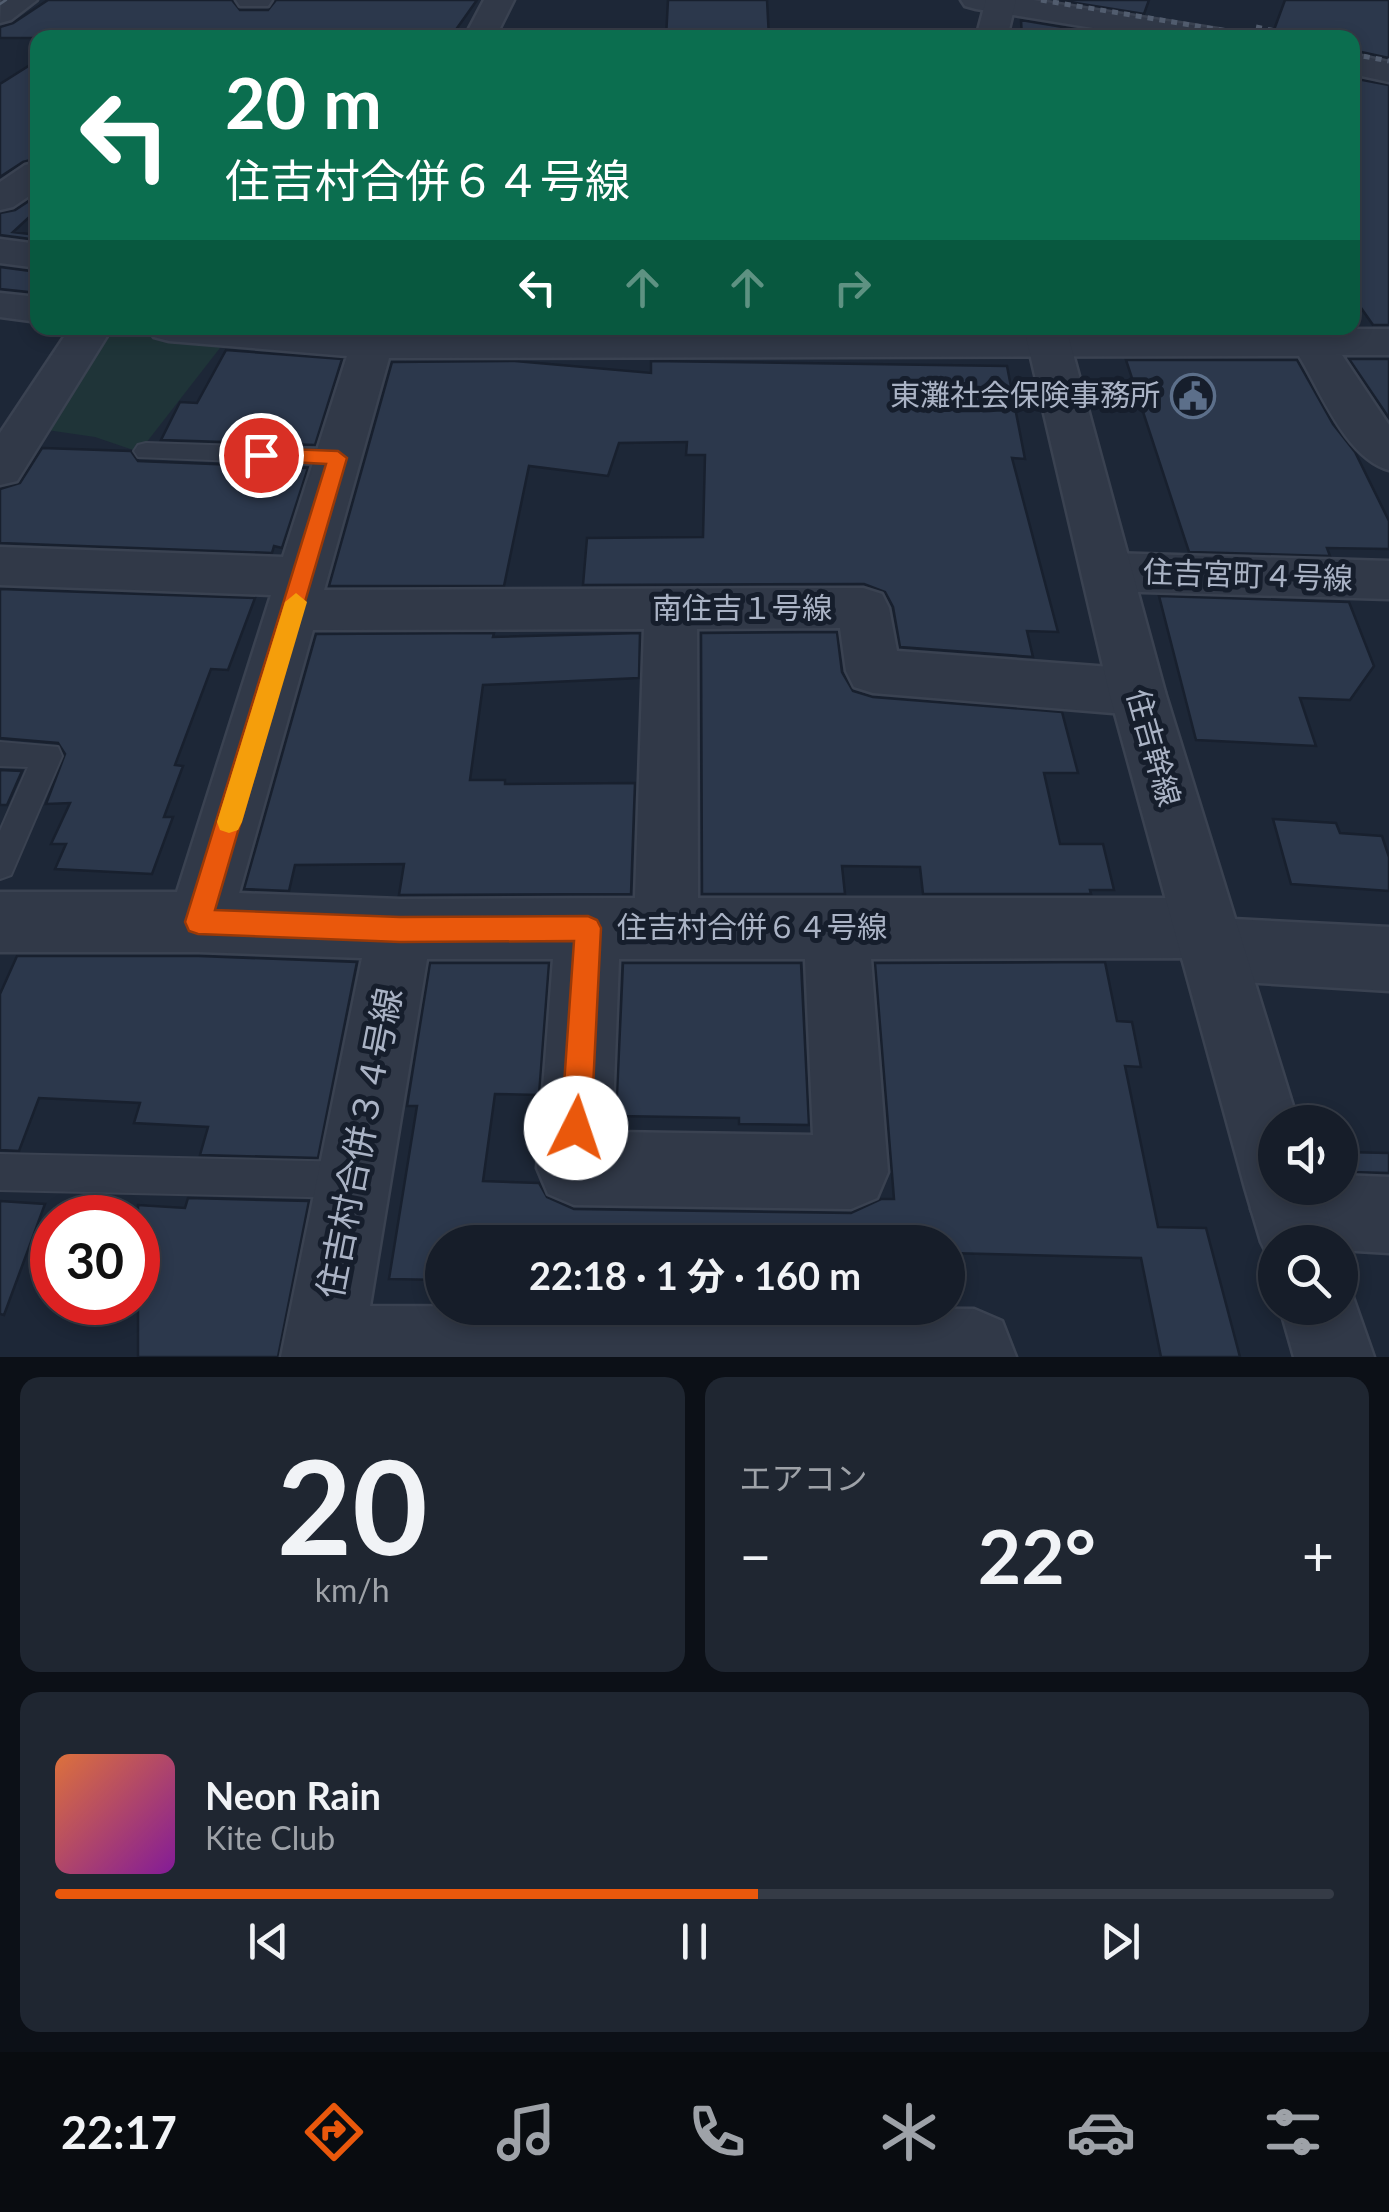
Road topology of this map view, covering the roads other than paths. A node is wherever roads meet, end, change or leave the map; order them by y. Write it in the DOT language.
graph roads {
  1 [pos="22,0"];
  2 [pos="499,0"];
  3 [pos="992,1"];
  4 [pos="0,14"];
  5 [pos="1175,22"];
  6 [pos="483,30"];
  7 [pos="991,30"];
  8 [pos="1360,66"];
  9 [pos="1389,72"];
  10 [pos="30,179"];
  11 [pos="0,199"];
  12 [pos="0,251"];
  13 [pos="30,255"];
  14 [pos="0,305"];
  15 [pos="30,309"];
  16 [pos="86,335"];
  17 [pos="343,335"];
  18 [pos="1306,335"];
  19 [pos="374,336"];
  20 [pos="1046,336"];
  21 [pos="1389,342"];
  22 [pos="146,451"];
  23 [pos="4,454"];
  24 [pos="1389,454"];
  25 [pos="338,458"];
  26 [pos="0,566"];
  27 [pos="1108,572"];
  28 [pos="1389,580"];
  29 [pos="298,594"];
  30 [pos="671,610"];
  31 [pos="1137,692"];
  32 [pos="0,754"];
  33 [pos="0,865"];
  34 [pos="0,922"];
  35 [pos="198,922"];
  36 [pos="588,928"];
  37 [pos="666,928"];
  38 [pos="836,928"];
  39 [pos="400,929"];
  40 [pos="1207,939"];
  41 [pos="1389,959"];
  42 [pos="1258,1108"];
  43 [pos="0,1172"];
  44 [pos="353,1180"];
  45 [pos="1315,1205"];
  46 [pos="1389,1215"];
  47 [pos="1324,1325"];
  48 [pos="322,1351"];
  49 [pos="976,1357"];
  50 [pos="1334,1357"];
  1 -- 4 [label="street"];
  2 -- 6 [label="street"];
  3 -- 5 [label="street"];
  3 -- 7 [label="street"];
  8 -- 9 [label="street"];
  10 -- 11 [label="street"];
  12 -- 13 [label="street"];
  14 -- 15 [label="street"];
  16 -- 23 [label="street"];
  17 -- 19 [label="street"];
  18 -- 20 [label="street"];
  18 -- 21 [label="street"];
  18 -- 24 [label="street"];
  19 -- 20 [label="street"];
  19 -- 25 [label="street"];
  20 -- 27 [label="street, 住吉幹線"];
  22 -- 25 [label="lane"];
  25 -- 29 [label="street"];
  26 -- 29 [label="street, 南住吉１号線"];
  27 -- 28 [label="street, 住吉宮町４号線"];
  27 -- 31 [label="street, 住吉幹線"];
  29 -- 30 [label="street, 南住吉１号線"];
  29 -- 35 [label="street"];
  30 -- 31 [label="street, 南住吉１号線"];
  30 -- 37 [label="street"];
  31 -- 40 [label="street, 住吉幹線"];
  32 -- 33 [label="lane"];
  34 -- 35 [label="street, 住吉村合併６４号線"];
  35 -- 39 [label="street, 住吉村合併６４号線"];
  36 -- 37 [label="street, 住吉村合併６４号線"];
  36 -- 38 [label="street"];
  36 -- 39 [label="street, 住吉村合併６４号線"];
  37 -- 38 [label="street, 住吉村合併６４号線"];
  38 -- 40 [label="street, 住吉村合併６４号線"];
  39 -- 44 [label="street, 住吉村合併３４号線"];
  40 -- 41 [label="street, 住吉村合併６４号線"];
  40 -- 42 [label="street, 住吉幹線"];
  43 -- 44 [label="lane"];
  44 -- 48 [label="street, 住吉村合併３４号線"];
  45 -- 46 [label="street"];
  47 -- 50 [label="street"];
  48 -- 49 [label="street"];
}
